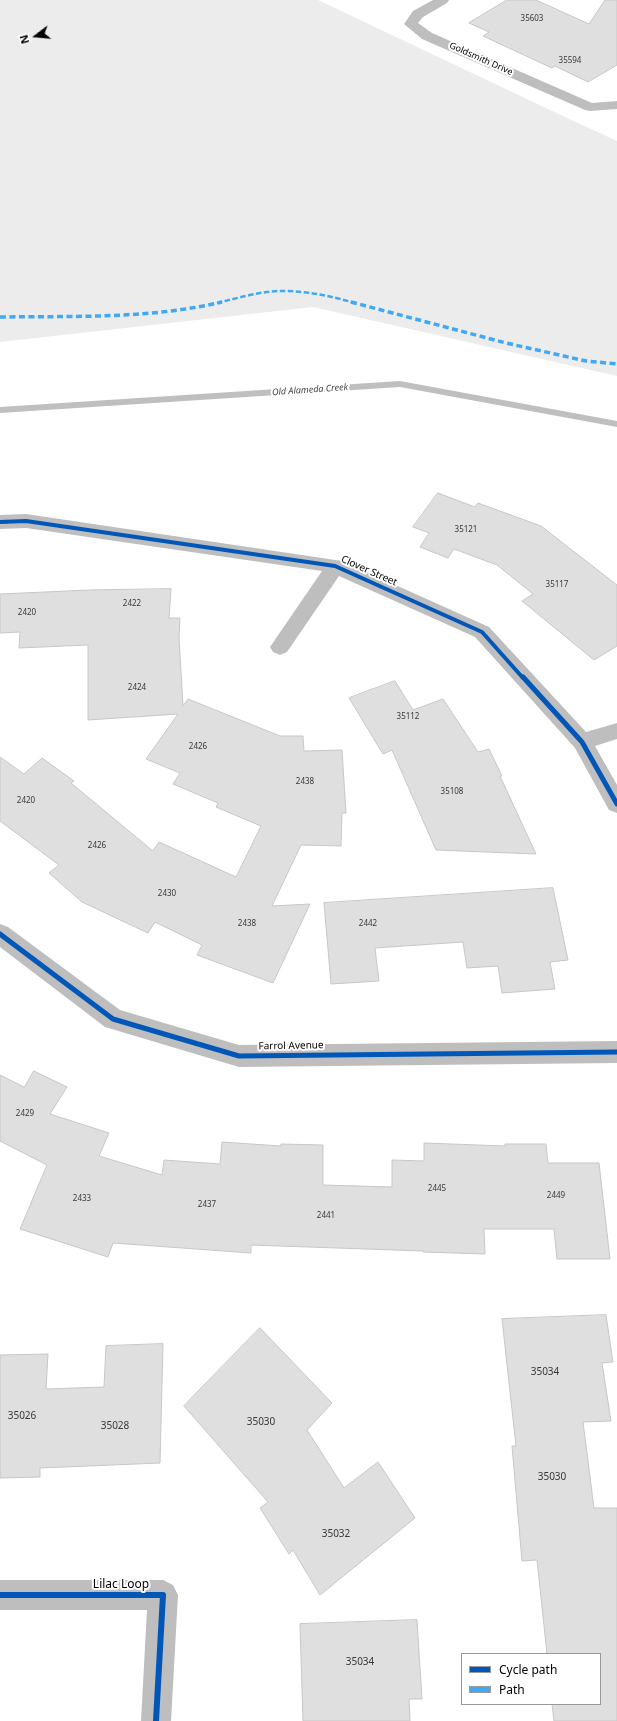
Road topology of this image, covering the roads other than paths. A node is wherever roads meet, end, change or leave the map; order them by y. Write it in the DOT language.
graph roads {
  1 [pos="442,0"];
  2 [pos="617,105"];
  3 [pos="0,522"];
  4 [pos="335,566"];
  5 [pos="280,647"];
  6 [pos="617,731"];
  7 [pos="582,742"];
  8 [pos="617,804"];
  9 [pos="0,934"];
  10 [pos="617,1052"];
  11 [pos="0,1594"];
  12 [pos="156,1721"];
  1 -- 2 [label="street, Goldsmith Drive"];
  3 -- 4 [label="street, Clover Street"];
  4 -- 5 [label="street, Clover Street"];
  4 -- 7 [label="street, Clover Street"];
  6 -- 7 [label="street"];
  7 -- 8 [label="street, Clover Street"];
  9 -- 10 [label="street, Farrol Avenue"];
  11 -- 12 [label="street, Lilac Loop"];
}
